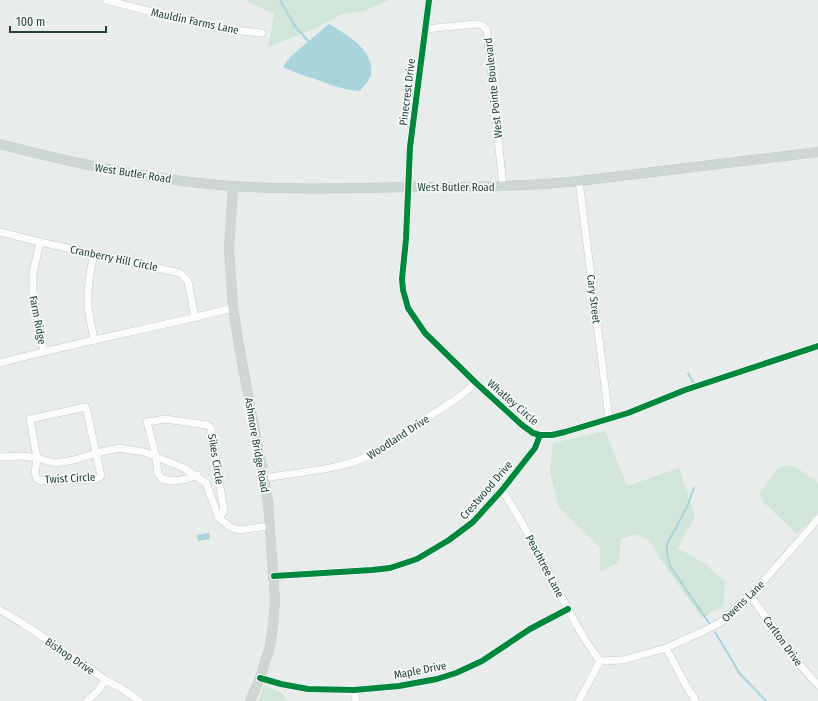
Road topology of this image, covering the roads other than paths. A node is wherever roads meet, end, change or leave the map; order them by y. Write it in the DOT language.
graph roads {
  1 [pos="106,0"];
  2 [pos="429,0"];
  3 [pos="425,29"];
  4 [pos="262,33"];
  5 [pos="0,144"];
  6 [pos="818,152"];
  7 [pos="579,181"];
  8 [pos="233,186"];
  9 [pos="503,186"];
  10 [pos="407,187"];
  11 [pos="0,232"];
  12 [pos="40,242"];
  13 [pos="94,254"];
  14 [pos="233,308"];
  15 [pos="195,318"];
  16 [pos="94,340"];
  17 [pos="818,346"];
  18 [pos="44,351"];
  19 [pos="0,363"];
  20 [pos="476,383"];
  21 [pos="609,418"];
  22 [pos="540,435"];
  23 [pos="96,453"];
  24 [pos="0,457"];
  25 [pos="156,457"];
  26 [pos="37,458"];
  27 [pos="196,476"];
  28 [pos="264,478"];
  29 [pos="502,490"];
  30 [pos="219,518"];
  31 [pos="818,520"];
  32 [pos="269,526"];
  33 [pos="274,576"];
  34 [pos="749,596"];
  35 [pos="0,610"];
  36 [pos="568,610"];
  37 [pos="666,648"];
  38 [pos="600,662"];
  39 [pos="260,678"];
  40 [pos="105,680"];
  41 [pos="818,685"];
  42 [pos="354,690"];
  43 [pos="87,701"];
  44 [pos="140,701"];
  45 [pos="250,701"];
  46 [pos="356,701"];
  47 [pos="579,701"];
  48 [pos="696,701"];
  1 -- 4 [label="street, Mauldin Farms Lane"];
  2 -- 3 [label="street, Pinecrest Drive"];
  3 -- 9 [label="street, West Pointe Boulevard"];
  3 -- 10 [label="street, Pinecrest Drive"];
  5 -- 8 [label="main road, West Butler Road"];
  6 -- 7 [label="main road, West Butler Road"];
  7 -- 9 [label="main road, West Butler Road"];
  7 -- 21 [label="street, Cary Street"];
  8 -- 10 [label="main road, West Butler Road"];
  8 -- 14 [label="main road, Ashmore Bridge Road"];
  9 -- 10 [label="main road, West Butler Road"];
  10 -- 20 [label="street, Whatley Circle"];
  11 -- 12 [label="street, Cranberry Hill Circle"];
  12 -- 13 [label="street, Cranberry Hill Circle"];
  12 -- 18 [label="street, Farm Ridge"];
  13 -- 15 [label="street, Cranberry Hill Circle"];
  13 -- 16 [label="street"];
  14 -- 15 [label="street"];
  14 -- 28 [label="main road, Ashmore Bridge Road"];
  15 -- 16 [label="street"];
  16 -- 18 [label="street"];
  17 -- 21 [label="street, Whatley Circle"];
  18 -- 19 [label="street"];
  20 -- 22 [label="street, Whatley Circle"];
  20 -- 28 [label="street, Woodland Drive"];
  21 -- 22 [label="street, Whatley Circle"];
  22 -- 29 [label="street, Crestwood Drive"];
  23 -- 25 [label="street"];
  23 -- 26 [label="street"];
  23 -- 26 [label="street, Twist Circle"];
  23 -- 26 [label="street"];
  24 -- 26 [label="street"];
  25 -- 27 [label="street"];
  25 -- 27 [label="street"];
  25 -- 30 [label="street, Sikes Circle"];
  27 -- 30 [label="street"];
  28 -- 32 [label="main road, Ashmore Bridge Road"];
  29 -- 33 [label="street, Crestwood Drive"];
  29 -- 36 [label="street, Peachtree Lane"];
  30 -- 32 [label="street"];
  31 -- 34 [label="street, Owens Lane"];
  32 -- 33 [label="main road, Ashmore Bridge Road"];
  33 -- 39 [label="main road, Ashmore Bridge Road"];
  34 -- 37 [label="street, Owens Lane"];
  34 -- 41 [label="street, Carlton Drive"];
  35 -- 40 [label="street, Bishop Drive"];
  36 -- 38 [label="street, Peachtree Lane"];
  36 -- 42 [label="street, Maple Drive"];
  37 -- 38 [label="street, Owens Lane"];
  37 -- 48 [label="street"];
  38 -- 47 [label="street"];
  39 -- 42 [label="street, Maple Drive"];
  39 -- 45 [label="main road, Ashmore Bridge Road"];
  40 -- 43 [label="street"];
  40 -- 44 [label="street, Bishop Drive"];
  42 -- 46 [label="street"];
}
